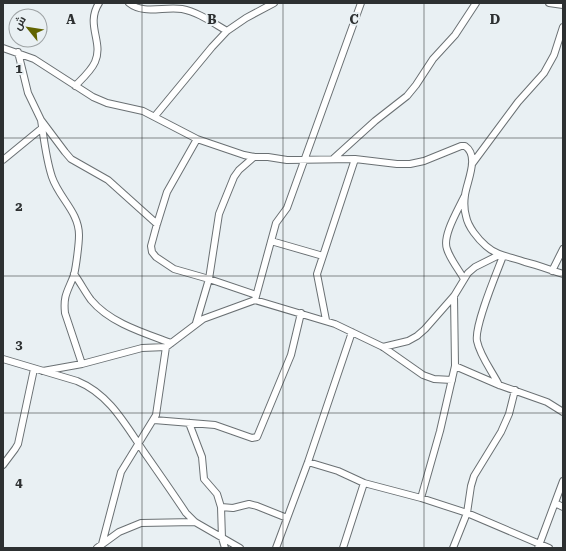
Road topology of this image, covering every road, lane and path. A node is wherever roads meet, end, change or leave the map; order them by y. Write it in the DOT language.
graph roads {
  1 [pos="99,3"];
  2 [pos="129,3"];
  3 [pos="274,3"];
  4 [pos="361,3"];
  5 [pos="476,3"];
  6 [pos="549,3"];
  7 [pos="563,6"];
  8 [pos="563,27"];
  9 [pos="227,31"];
  10 [pos="3,48"];
  11 [pos="18,52"];
  12 [pos="75,86"];
  13 [pos="155,116"];
  14 [pos="41,120"];
  15 [pos="42,128"];
  16 [pos="197,139"];
  17 [pos="254,157"];
  18 [pos="333,159"];
  19 [pos="355,159"];
  20 [pos="3,160"];
  21 [pos="305,160"];
  22 [pos="472,164"];
  23 [pos="465,194"];
  24 [pos="157,224"];
  25 [pos="271,242"];
  26 [pos="563,249"];
  27 [pos="501,255"];
  28 [pos="323,256"];
  29 [pos="552,270"];
  30 [pos="74,274"];
  31 [pos="563,274"];
  32 [pos="209,279"];
  33 [pos="464,279"];
  34 [pos="454,296"];
  35 [pos="255,298"];
  36 [pos="300,312"];
  37 [pos="326,320"];
  38 [pos="196,323"];
  39 [pos="352,332"];
  40 [pos="168,345"];
  41 [pos="383,347"];
  42 [pos="3,359"];
  43 [pos="82,364"];
  44 [pos="455,366"];
  45 [pos="34,369"];
  46 [pos="42,371"];
  47 [pos="452,380"];
  48 [pos="499,385"];
  49 [pos="515,390"];
  50 [pos="563,412"];
  51 [pos="154,420"];
  52 [pos="189,423"];
  53 [pos="139,444"];
  54 [pos="4,461"];
  55 [pos="308,462"];
  56 [pos="563,481"];
  57 [pos="364,483"];
  58 [pos="421,498"];
  59 [pos="555,503"];
  60 [pos="221,507"];
  61 [pos="563,507"];
  62 [pos="466,513"];
  63 [pos="287,518"];
  64 [pos="195,522"];
  65 [pos="222,538"];
  66 [pos="100,546"];
  67 [pos="539,546"];
  68 [pos="225,548"];
  69 [pos="240,548"];
  70 [pos="276,548"];
  71 [pos="343,548"];
  72 [pos="453,548"];
  73 [pos="549,548"];
  1 -- 12 [label="street"];
  2 -- 9 [label="street"];
  3 -- 9 [label="street"];
  4 -- 21 [label="street"];
  5 -- 18 [label="street"];
  6 -- 7 [label="street"];
  8 -- 22 [label="street"];
  9 -- 13 [label="street"];
  10 -- 11 [label="street"];
  11 -- 12 [label="street"];
  11 -- 14 [label="street"];
  12 -- 13 [label="street"];
  13 -- 16 [label="street"];
  14 -- 15 [label="street"];
  14 -- 24 [label="street"];
  15 -- 20 [label="street"];
  15 -- 30 [label="street"];
  16 -- 17 [label="street"];
  16 -- 24 [label="street"];
  17 -- 21 [label="street"];
  17 -- 32 [label="street"];
  18 -- 19 [label="street"];
  18 -- 21 [label="street"];
  19 -- 22 [label="street"];
  19 -- 28 [label="street"];
  21 -- 25 [label="street"];
  22 -- 23 [label="street"];
  23 -- 27 [label="street"];
  23 -- 33 [label="street"];
  24 -- 32 [label="street"];
  25 -- 28 [label="street"];
  25 -- 35 [label="street"];
  26 -- 29 [label="street"];
  27 -- 29 [label="street"];
  27 -- 33 [label="street"];
  27 -- 48 [label="street"];
  28 -- 37 [label="street"];
  29 -- 31 [label="street"];
  30 -- 40 [label="street"];
  30 -- 43 [label="street"];
  32 -- 35 [label="street"];
  32 -- 38 [label="street"];
  33 -- 34 [label="street"];
  34 -- 41 [label="street"];
  34 -- 44 [label="street"];
  35 -- 36 [label="street"];
  35 -- 38 [label="street"];
  36 -- 37 [label="street"];
  36 -- 52 [label="street"];
  37 -- 39 [label="street"];
  38 -- 40 [label="street"];
  39 -- 41 [label="street"];
  39 -- 55 [label="street"];
  40 -- 43 [label="street"];
  40 -- 51 [label="street"];
  41 -- 47 [label="street"];
  42 -- 45 [label="street"];
  43 -- 46 [label="street"];
  44 -- 47 [label="street"];
  44 -- 48 [label="street"];
  45 -- 46 [label="street"];
  45 -- 54 [label="street"];
  46 -- 53 [label="street"];
  47 -- 58 [label="street"];
  48 -- 49 [label="street"];
  49 -- 50 [label="street"];
  49 -- 62 [label="street"];
  51 -- 52 [label="street"];
  51 -- 53 [label="street"];
  52 -- 60 [label="street"];
  53 -- 64 [label="street"];
  53 -- 66 [label="street"];
  55 -- 57 [label="street"];
  55 -- 63 [label="street"];
  56 -- 59 [label="street"];
  57 -- 58 [label="street"];
  57 -- 71 [label="street"];
  58 -- 62 [label="street"];
  59 -- 61 [label="street"];
  59 -- 67 [label="street"];
  60 -- 63 [label="street"];
  60 -- 65 [label="street"];
  62 -- 67 [label="street"];
  62 -- 72 [label="street"];
  63 -- 70 [label="street"];
  64 -- 65 [label="street"];
  64 -- 66 [label="street"];
  65 -- 68 [label="street"];
  65 -- 69 [label="street"];
  67 -- 73 [label="street"];
}
